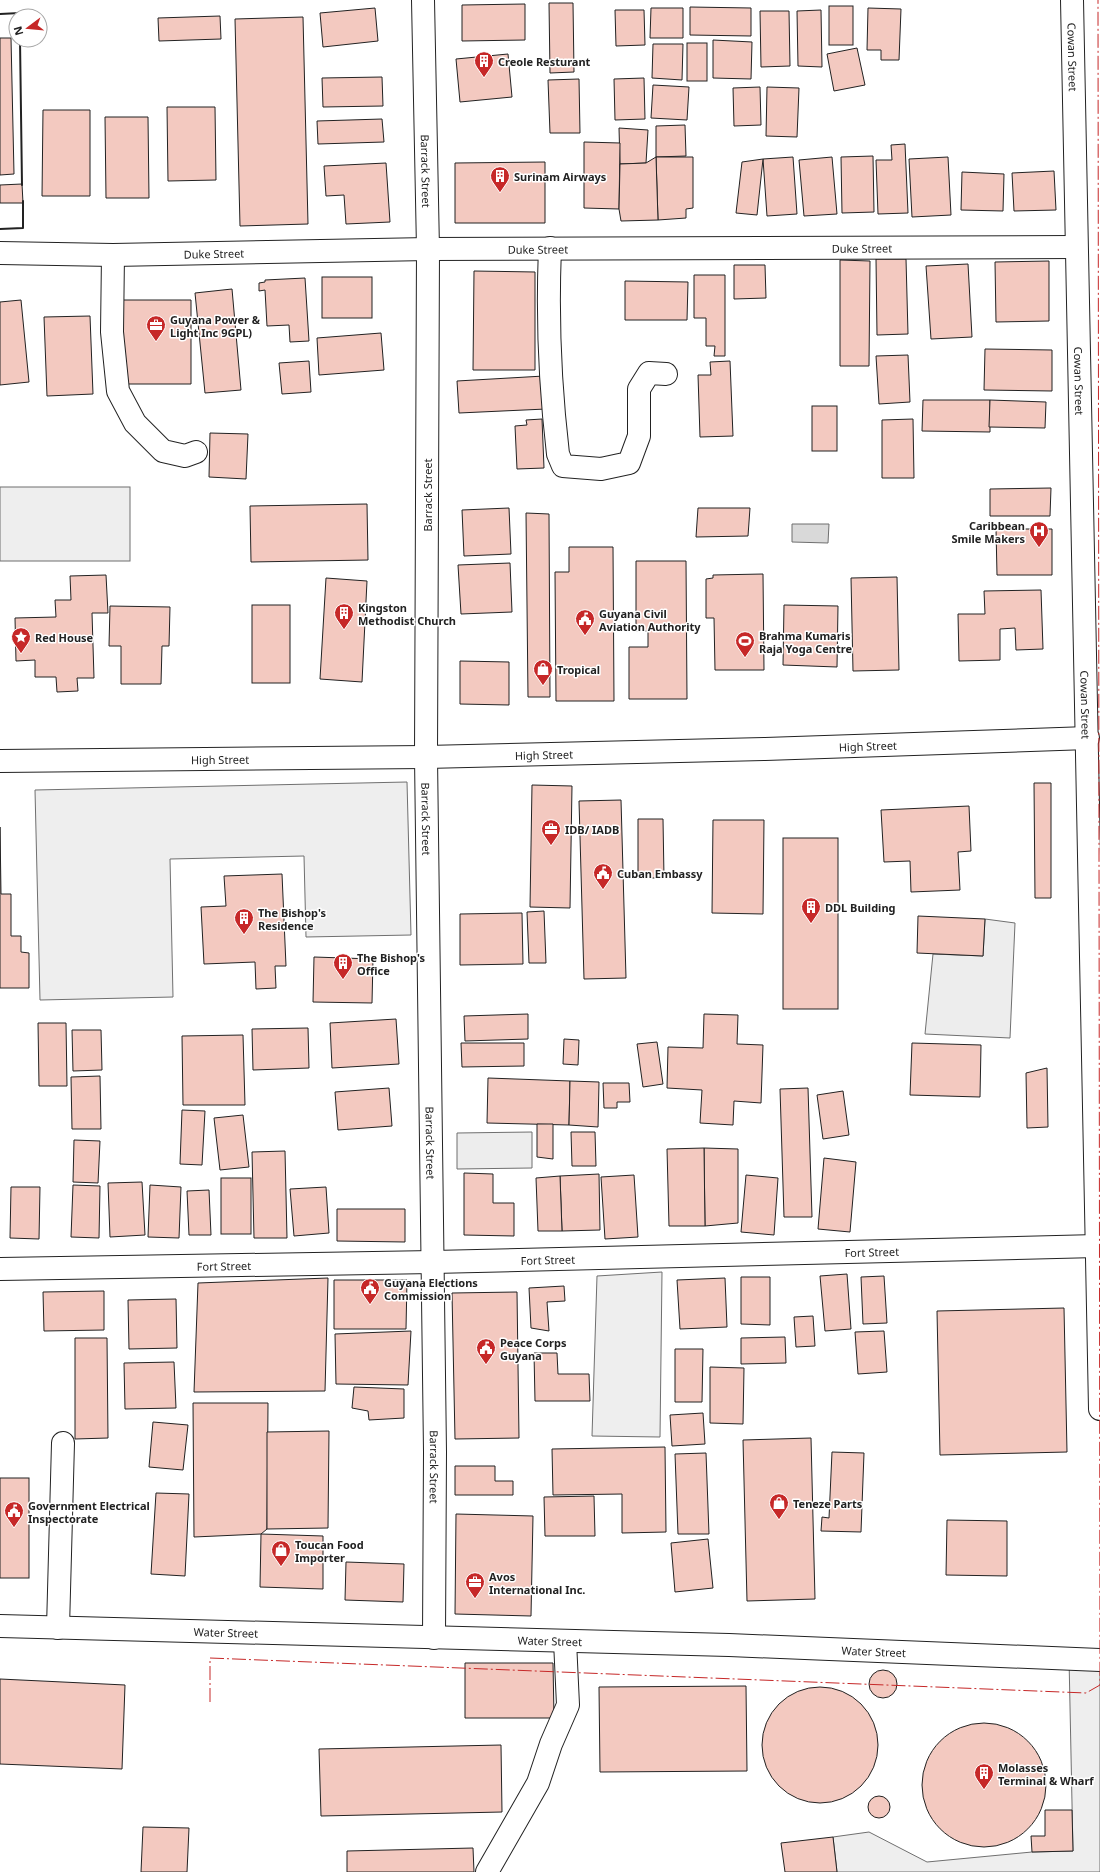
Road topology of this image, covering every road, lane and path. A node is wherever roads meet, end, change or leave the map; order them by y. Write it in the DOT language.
graph roads {
  1 [pos="423,0"];
  2 [pos="1072,0"];
  3 [pos="1076,247"];
  4 [pos="550,248"];
  5 [pos="428,249"];
  6 [pos="0,253"];
  7 [pos="112,255"];
  8 [pos="666,374"];
  9 [pos="196,452"];
  10 [pos="1096,737"];
  11 [pos="426,757"];
  12 [pos="0,761"];
  13 [pos="1097,1246"];
  14 [pos="433,1262"];
  15 [pos="0,1269"];
  16 [pos="1100,1409"];
  17 [pos="63,1443"];
  18 [pos="0,1626"];
  19 [pos="58,1628"];
  20 [pos="434,1638"];
  21 [pos="565,1641"];
  22 [pos="1100,1660"];
  23 [pos="487,1872"];
  1 -- 5 [label="street, Barrack Street"];
  2 -- 3 [label="street, Cowan Street"];
  3 -- 4 [label="street, Duke Street"];
  3 -- 10 [label="street, Cowan Street"];
  4 -- 5 [label="street, Duke Street"];
  4 -- 8 [label="street"];
  5 -- 7 [label="street, Duke Street"];
  5 -- 11 [label="street, Barrack Street"];
  6 -- 7 [label="street, Duke Street"];
  7 -- 9 [label="street"];
  10 -- 11 [label="street, High Street"];
  10 -- 13 [label="street, Cowan Street"];
  11 -- 12 [label="street, High Street"];
  11 -- 14 [label="street, Barrack Street"];
  13 -- 14 [label="street, Fort Street"];
  13 -- 16 [label="street, Cowan Street"];
  14 -- 15 [label="street, Fort Street"];
  14 -- 20 [label="street, Barrack Street"];
  17 -- 19 [label="street"];
  18 -- 19 [label="street, Water Street"];
  19 -- 20 [label="street, Water Street"];
  20 -- 21 [label="street, Water Street"];
  21 -- 22 [label="street, Water Street"];
  21 -- 23 [label="street"];
}
